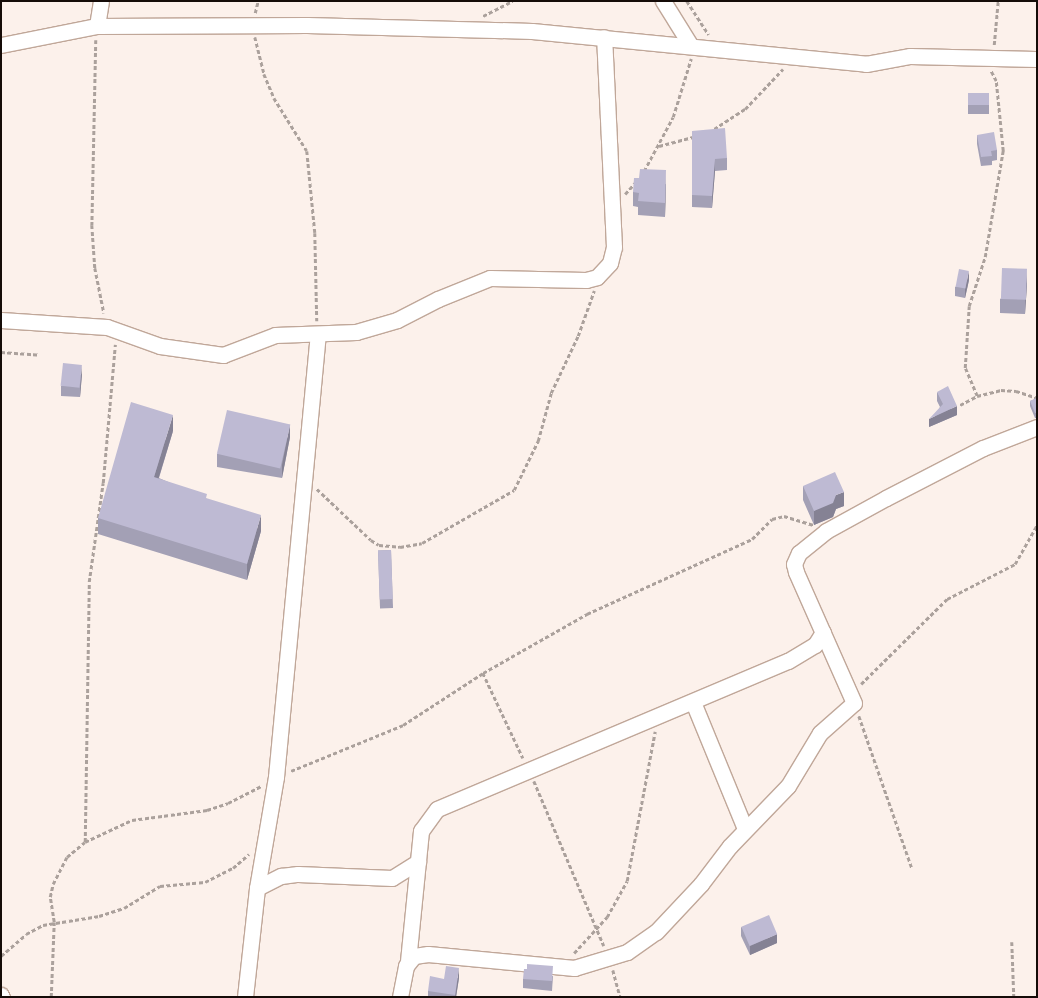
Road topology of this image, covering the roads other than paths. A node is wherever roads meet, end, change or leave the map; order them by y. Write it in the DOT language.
graph roads {
  1 [pos="102,1"];
  2 [pos="663,1"];
  3 [pos="97,26"];
  4 [pos="604,37"];
  5 [pos="1,45"];
  6 [pos="691,46"];
  7 [pos="1037,59"];
  8 [pos="1,320"];
  9 [pos="318,335"];
  10 [pos="1037,427"];
  11 [pos="824,632"];
  12 [pos="693,702"];
  13 [pos="745,829"];
  14 [pos="418,862"];
  15 [pos="257,888"];
  16 [pos="408,961"];
  17 [pos="245,997"];
  18 [pos="400,997"];
  1 -- 3 [label="street"];
  2 -- 6 [label="street"];
  3 -- 4 [label="street"];
  3 -- 5 [label="street"];
  4 -- 6 [label="street"];
  4 -- 9 [label="street"];
  6 -- 7 [label="street"];
  8 -- 9 [label="street"];
  9 -- 15 [label="street"];
  10 -- 11 [label="street"];
  11 -- 12 [label="street"];
  11 -- 13 [label="street"];
  12 -- 13 [label="street"];
  12 -- 14 [label="street"];
  13 -- 16 [label="street"];
  14 -- 15 [label="street"];
  14 -- 16 [label="street"];
  15 -- 17 [label="street"];
  16 -- 18 [label="street"];
}
